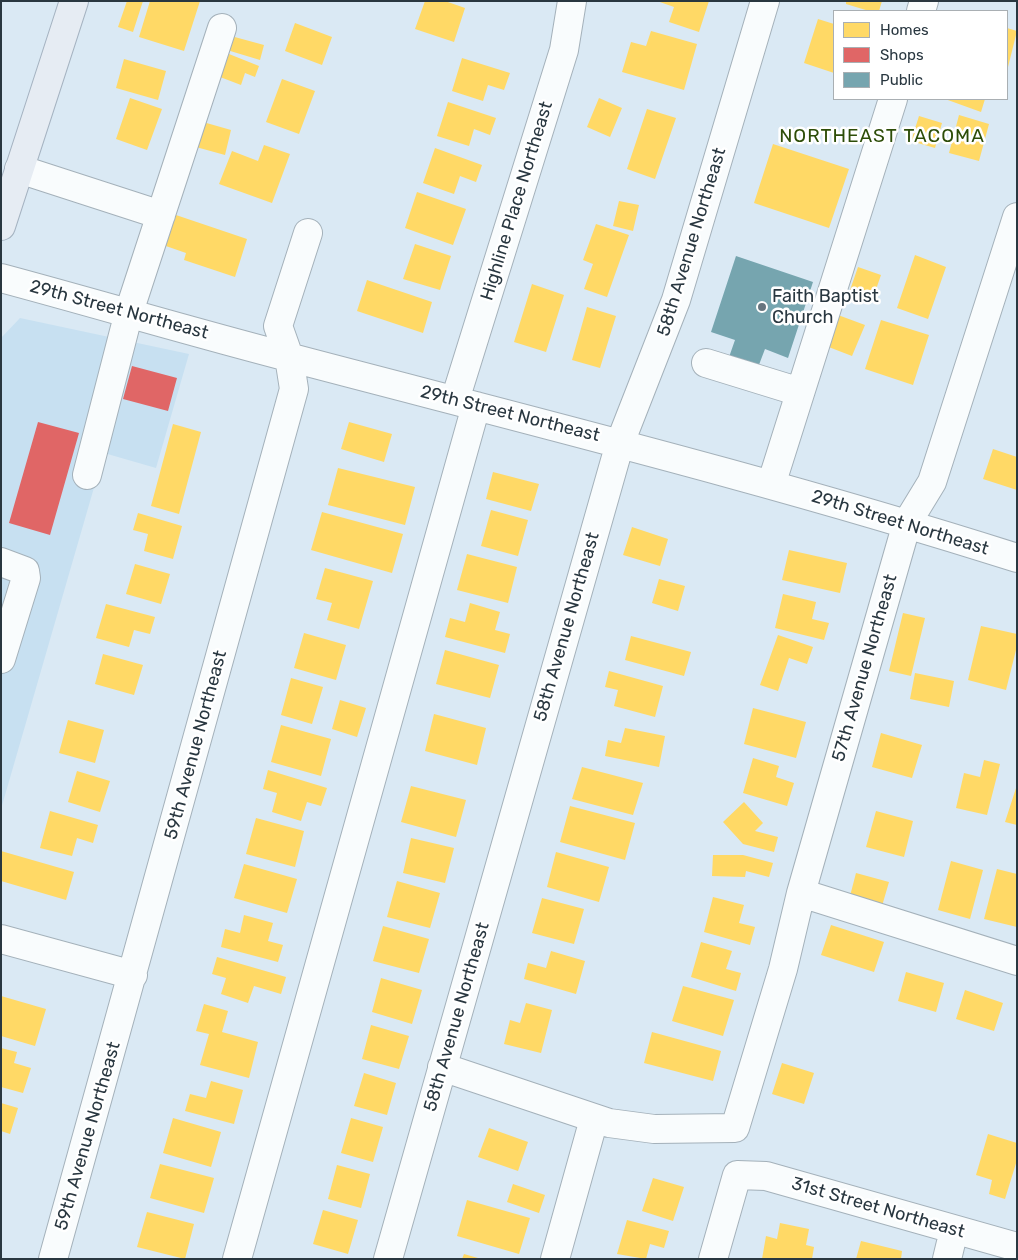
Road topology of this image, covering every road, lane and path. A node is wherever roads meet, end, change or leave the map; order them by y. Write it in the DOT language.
graph roads {
  1 [pos="74,1"];
  2 [pos="572,1"];
  3 [pos="764,1"];
  4 [pos="222,28"];
  5 [pos="893,100"];
  6 [pos="20,169"];
  7 [pos="161,214"];
  8 [pos="1017,217"];
  9 [pos="1,226"];
  10 [pos="308,233"];
  11 [pos="1,278"];
  12 [pos="129,312"];
  13 [pos="289,357"];
  14 [pos="706,363"];
  15 [pos="800,392"];
  16 [pos="466,403"];
  17 [pos="620,442"];
  18 [pos="87,475"];
  19 [pos="771,485"];
  20 [pos="907,523"];
  21 [pos="1017,558"];
  22 [pos="1,562"];
  23 [pos="1,659"];
  24 [pos="801,893"];
  25 [pos="1,939"];
  26 [pos="1017,961"];
  27 [pos="133,975"];
  28 [pos="442,1067"];
  29 [pos="594,1119"];
  30 [pos="954,1230"];
  31 [pos="1017,1247"];
  32 [pos="53,1259"];
  33 [pos="237,1259"];
  34 [pos="388,1259"];
  35 [pos="555,1259"];
  36 [pos="713,1259"];
  37 [pos="946,1259"];
  1 -- 6 [label="main road"];
  2 -- 16 [label="street, Highline Place Northeast"];
  3 -- 17 [label="street, 58th Avenue Northeast"];
  4 -- 7 [label="street"];
  5 -- 15 [label="street"];
  6 -- 7 [label="street"];
  6 -- 9 [label="main road"];
  7 -- 12 [label="street"];
  8 -- 20 [label="street, 57th Avenue Northeast"];
  10 -- 13 [label="street, 59th Avenue Northeast"];
  11 -- 12 [label="street, 29th Street Northeast"];
  12 -- 13 [label="street, 29th Street Northeast"];
  12 -- 18 [label="street"];
  13 -- 16 [label="street, 29th Street Northeast"];
  13 -- 27 [label="street, 59th Avenue Northeast"];
  14 -- 15 [label="street"];
  15 -- 19 [label="street"];
  16 -- 17 [label="street, 29th Street Northeast"];
  16 -- 33 [label="street, Highline Place Northeast"];
  17 -- 19 [label="street, 29th Street Northeast"];
  17 -- 28 [label="street, 58th Avenue Northeast"];
  19 -- 20 [label="street, 29th Street Northeast"];
  20 -- 21 [label="street, 29th Street Northeast"];
  20 -- 24 [label="street, 57th Avenue Northeast"];
  22 -- 23 [label="street"];
  24 -- 26 [label="street"];
  24 -- 29 [label="street, 57th Avenue Northeast"];
  25 -- 27 [label="street"];
  27 -- 32 [label="street, 59th Avenue Northeast"];
  28 -- 29 [label="street"];
  28 -- 34 [label="street, 58th Avenue Northeast"];
  29 -- 35 [label="street"];
  30 -- 31 [label="street, 31st Street Northeast"];
  30 -- 36 [label="street, 31st Street Northeast"];
  30 -- 37 [label="street"];
}
